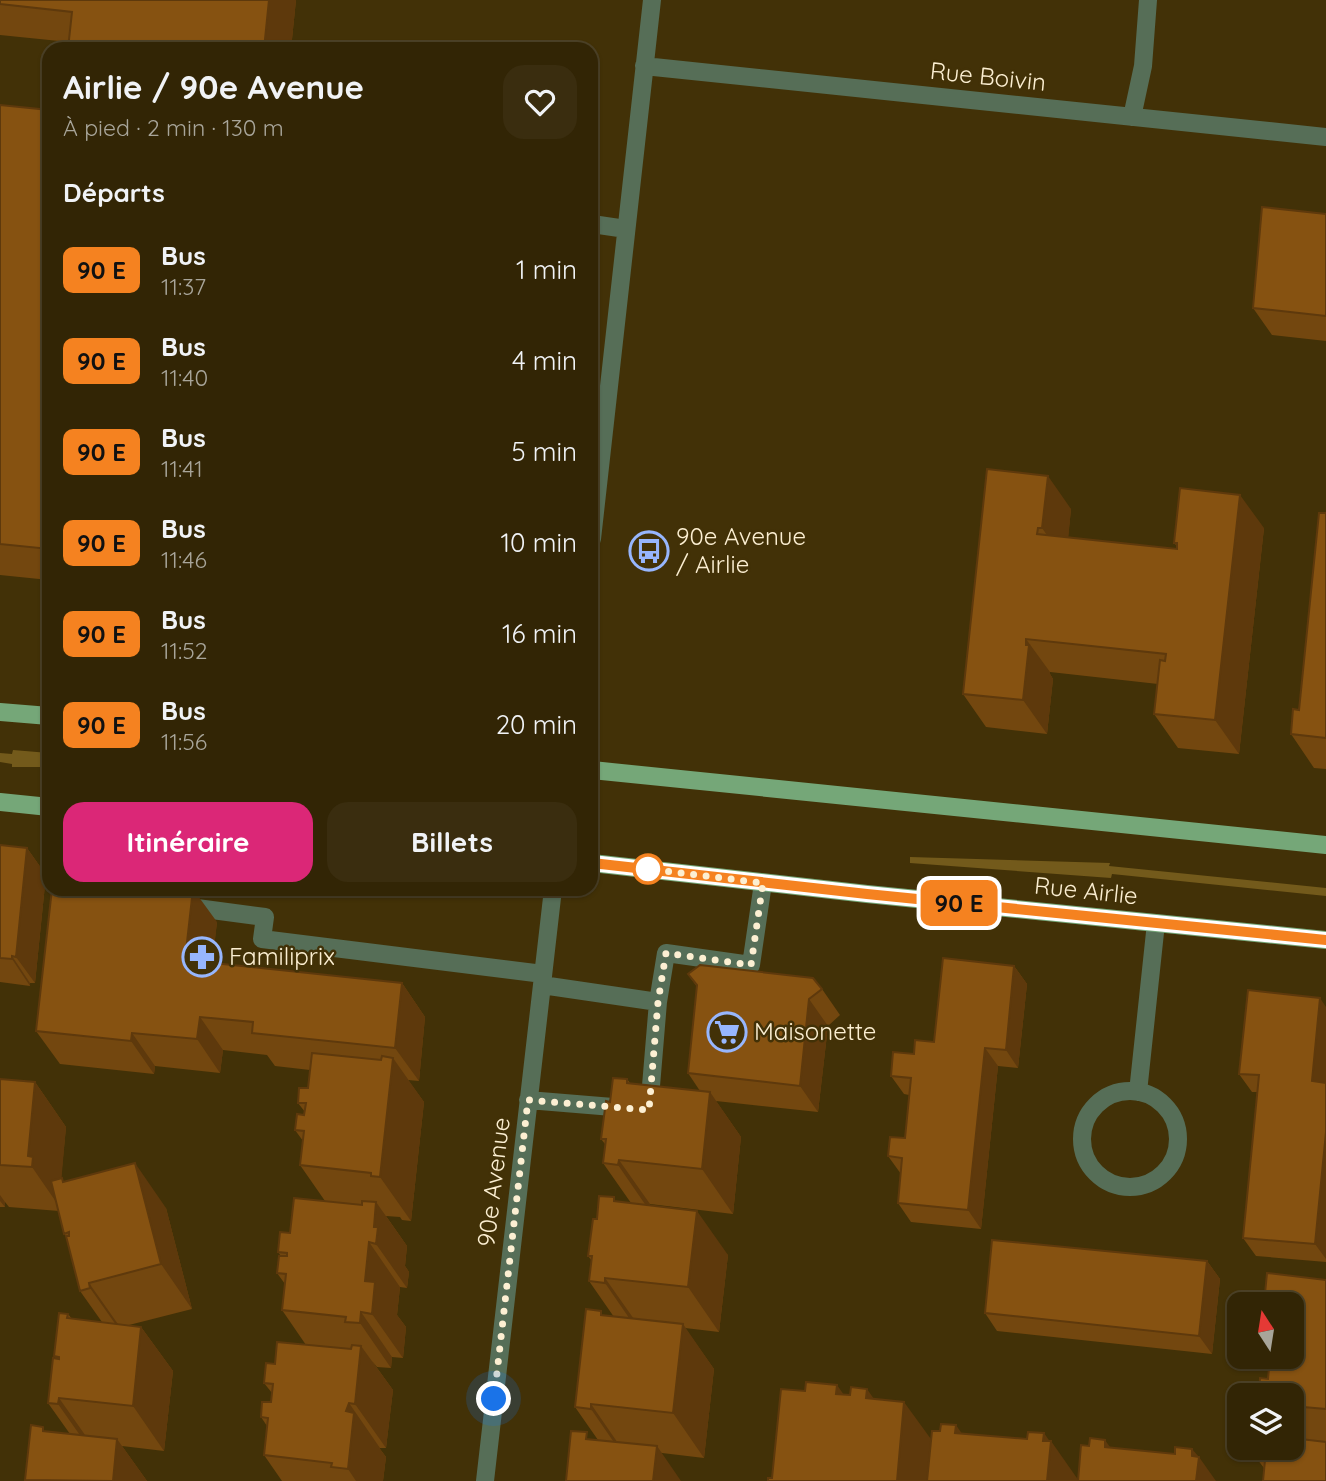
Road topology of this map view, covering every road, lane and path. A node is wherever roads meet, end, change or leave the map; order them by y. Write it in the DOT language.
graph roads {
  1 [pos="652,0"];
  2 [pos="1148,0"];
  3 [pos="644,66"];
  4 [pos="1132,117"];
  5 [pos="1326,136"];
  6 [pos="598,224"];
  7 [pos="626,229"];
  8 [pos="598,458"];
  9 [pos="0,712"];
  10 [pos="42,715"];
  11 [pos="598,771"];
  12 [pos="0,802"];
  13 [pos="42,806"];
  14 [pos="1326,845"];
  15 [pos="598,864"];
  16 [pos="763,883"];
  17 [pos="183,896"];
  18 [pos="552,896"];
  19 [pos="1156,923"];
  20 [pos="1326,940"];
  21 [pos="542,980"];
  22 [pos="658,1002"];
  23 [pos="1138,1092"];
  24 [pos="528,1100"];
  25 [pos="485,1481"];
  1 -- 3 [label="street"];
  2 -- 4 [label="street"];
  3 -- 4 [label="street, Rue Boivin"];
  3 -- 7 [label="street"];
  4 -- 5 [label="street, Rue Boivin"];
  6 -- 7 [label="street"];
  7 -- 8 [label="street"];
  9 -- 10 [label="main road"];
  11 -- 14 [label="main road"];
  12 -- 13 [label="main road"];
  15 -- 16 [label="main road, Rue Airlie"];
  16 -- 19 [label="main road, Rue Airlie"];
  16 -- 22 [label="street"];
  17 -- 21 [label="street"];
  18 -- 21 [label="street, 90e Avenue"];
  19 -- 20 [label="main road, Rue Airlie"];
  19 -- 23 [label="street"];
  21 -- 22 [label="street"];
  21 -- 24 [label="street, 90e Avenue"];
  22 -- 24 [label="street"];
  23 -- 23 [label="street"];
  24 -- 25 [label="street, 90e Avenue"];
}
